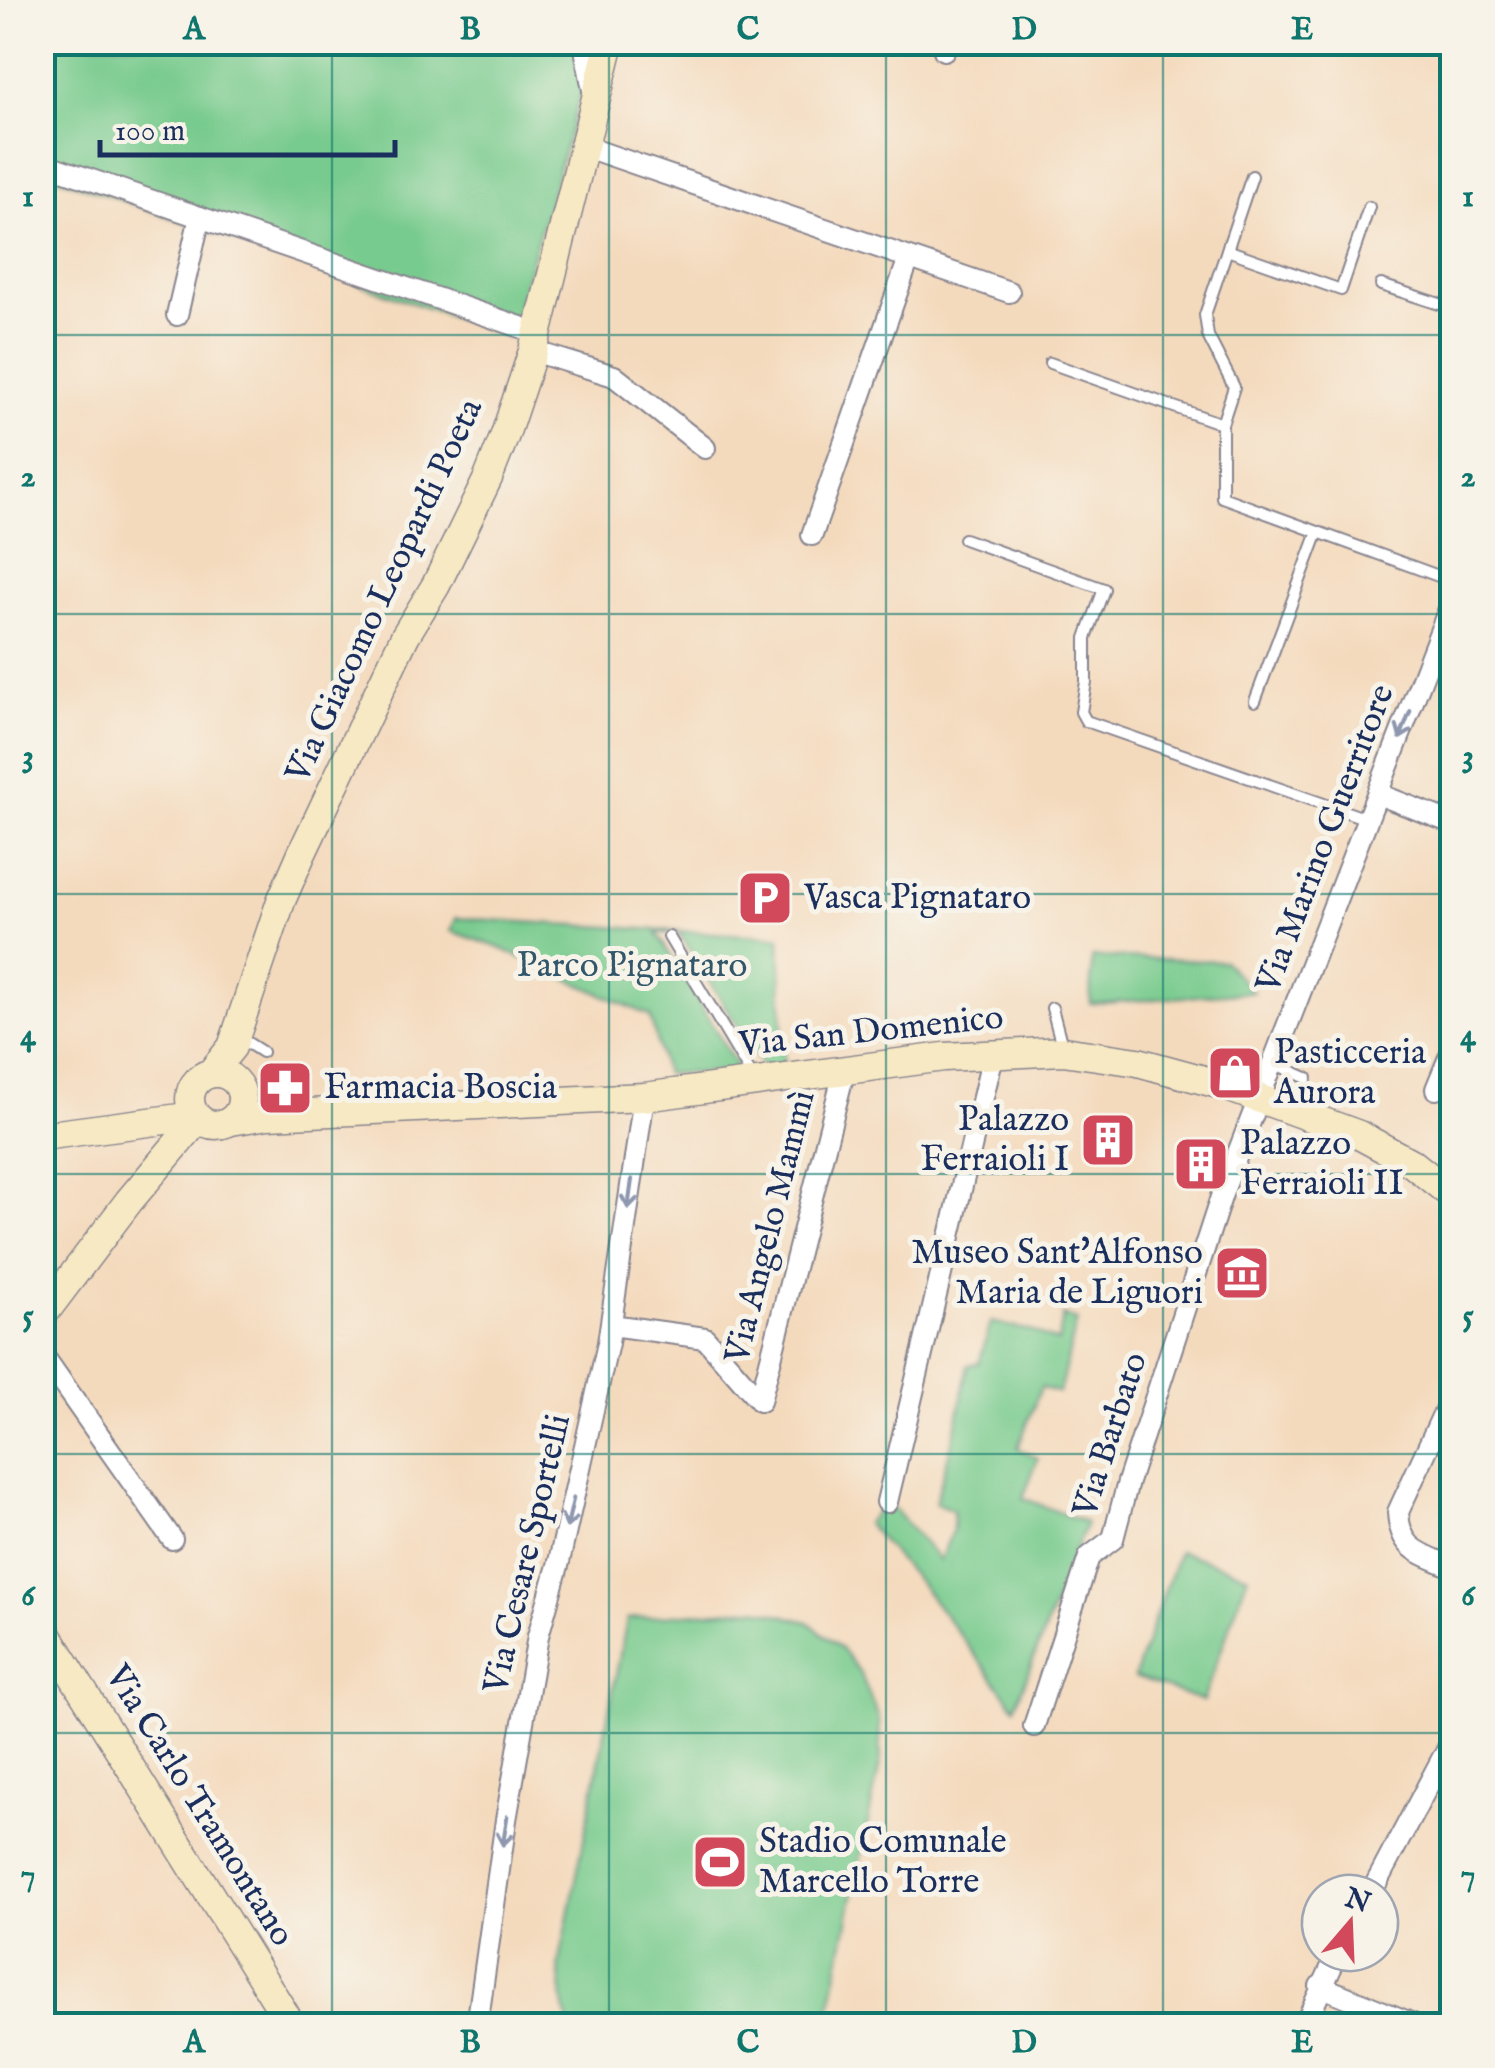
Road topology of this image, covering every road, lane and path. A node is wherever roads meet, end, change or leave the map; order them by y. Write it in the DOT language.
graph roads {
  1 [pos="588,42"];
  2 [pos="610,42"];
  3 [pos="594,96"];
  4 [pos="583,146"];
  5 [pos="42,163"];
  6 [pos="1252,176"];
  7 [pos="1369,208"];
  8 [pos="200,216"];
  9 [pos="1227,250"];
  10 [pos="910,258"];
  11 [pos="1381,285"];
  12 [pos="1009,292"];
  13 [pos="1452,308"];
  14 [pos="177,315"];
  15 [pos="535,342"];
  16 [pos="1050,363"];
  17 [pos="1222,424"];
  18 [pos="704,448"];
  19 [pos="1318,532"];
  20 [pos="812,535"];
  21 [pos="964,538"];
  22 [pos="1452,581"];
  23 [pos="1452,602"];
  24 [pos="1255,701"];
  25 [pos="1378,794"];
  26 [pos="1368,819"];
  27 [pos="1452,824"];
  28 [pos="669,937"];
  29 [pos="1052,1008"];
  30 [pos="234,1041"];
  31 [pos="1452,1050"];
  32 [pos="1063,1051"];
  33 [pos="262,1052"];
  34 [pos="993,1055"];
  35 [pos="1274,1064"];
  36 [pos="844,1072"];
  37 [pos="1307,1078"];
  38 [pos="756,1082"];
  39 [pos="1436,1089"];
  40 [pos="644,1098"];
  41 [pos="1259,1099"];
  42 [pos="215,1104"];
  43 [pos="45,1135"];
  44 [pos="1452,1195"];
  45 [pos="42,1316"];
  46 [pos="611,1324"];
  47 [pos="42,1354"];
  48 [pos="1452,1395"];
  49 [pos="887,1502"];
  50 [pos="172,1540"];
  51 [pos="1452,1567"];
  52 [pos="42,1626"];
  53 [pos="1034,1726"];
  54 [pos="1452,1740"];
  55 [pos="1381,1873"];
  56 [pos="1327,1973"];
  57 [pos="1320,1986"];
  58 [pos="292,2026"];
  59 [pos="478,2026"];
  60 [pos="1304,2026"];
  61 [pos="1418,2026"];
  1 -- 3 [label="street"];
  2 -- 3 [label="street, Via Giacomo Leopardi Poeta"];
  3 -- 4 [label="street, Via Giacomo Leopardi Poeta"];
  4 -- 10 [label="street"];
  4 -- 15 [label="street, Via Giacomo Leopardi Poeta"];
  5 -- 8 [label="street"];
  6 -- 9 [label="lane"];
  7 -- 9 [label="lane"];
  8 -- 14 [label="street"];
  8 -- 15 [label="street"];
  9 -- 17 [label="lane"];
  10 -- 12 [label="street"];
  10 -- 20 [label="street"];
  11 -- 13 [label="lane"];
  15 -- 18 [label="street"];
  15 -- 30 [label="street, Via Giacomo Leopardi Poeta"];
  16 -- 17 [label="lane"];
  17 -- 19 [label="lane"];
  19 -- 22 [label="lane"];
  19 -- 24 [label="lane"];
  21 -- 26 [label="lane"];
  23 -- 25 [label="street, Via Marino Guerritore, one-way"];
  25 -- 26 [label="street, Via Marino Guerritore"];
  25 -- 27 [label="street"];
  26 -- 35 [label="street, Via Marino Guerritore"];
  28 -- 38 [label="lane"];
  29 -- 32 [label="lane"];
  30 -- 33 [label="lane"];
  30 -- 42 [label="street"];
  31 -- 39 [label="street"];
  32 -- 34 [label="street, Via San Domenico"];
  32 -- 41 [label="street, Via San Domenico"];
  34 -- 36 [label="street, Via San Domenico"];
  34 -- 49 [label="street"];
  35 -- 37 [label="lane"];
  35 -- 41 [label="street, Via Marino Guerritore"];
  36 -- 38 [label="street, Via San Domenico"];
  36 -- 46 [label="street, Via Angelo Mammì"];
  38 -- 40 [label="street, Via San Domenico"];
  40 -- 42 [label="street, Via San Domenico"];
  40 -- 46 [label="street, Via Cesare Sportelli, one-way"];
  41 -- 44 [label="street, Via San Domenico"];
  41 -- 53 [label="street, Via Barbato"];
  42 -- 43 [label="street, Via San Domenico"];
  42 -- 45 [label="street"];
  46 -- 59 [label="street, Via Cesare Sportelli, one-way"];
  47 -- 50 [label="street"];
  48 -- 51 [label="street"];
  52 -- 58 [label="street, Via Carlo Tramontano"];
  54 -- 55 [label="street"];
  56 -- 57 [label="street"];
  57 -- 60 [label="street"];
  57 -- 61 [label="street"];
}
